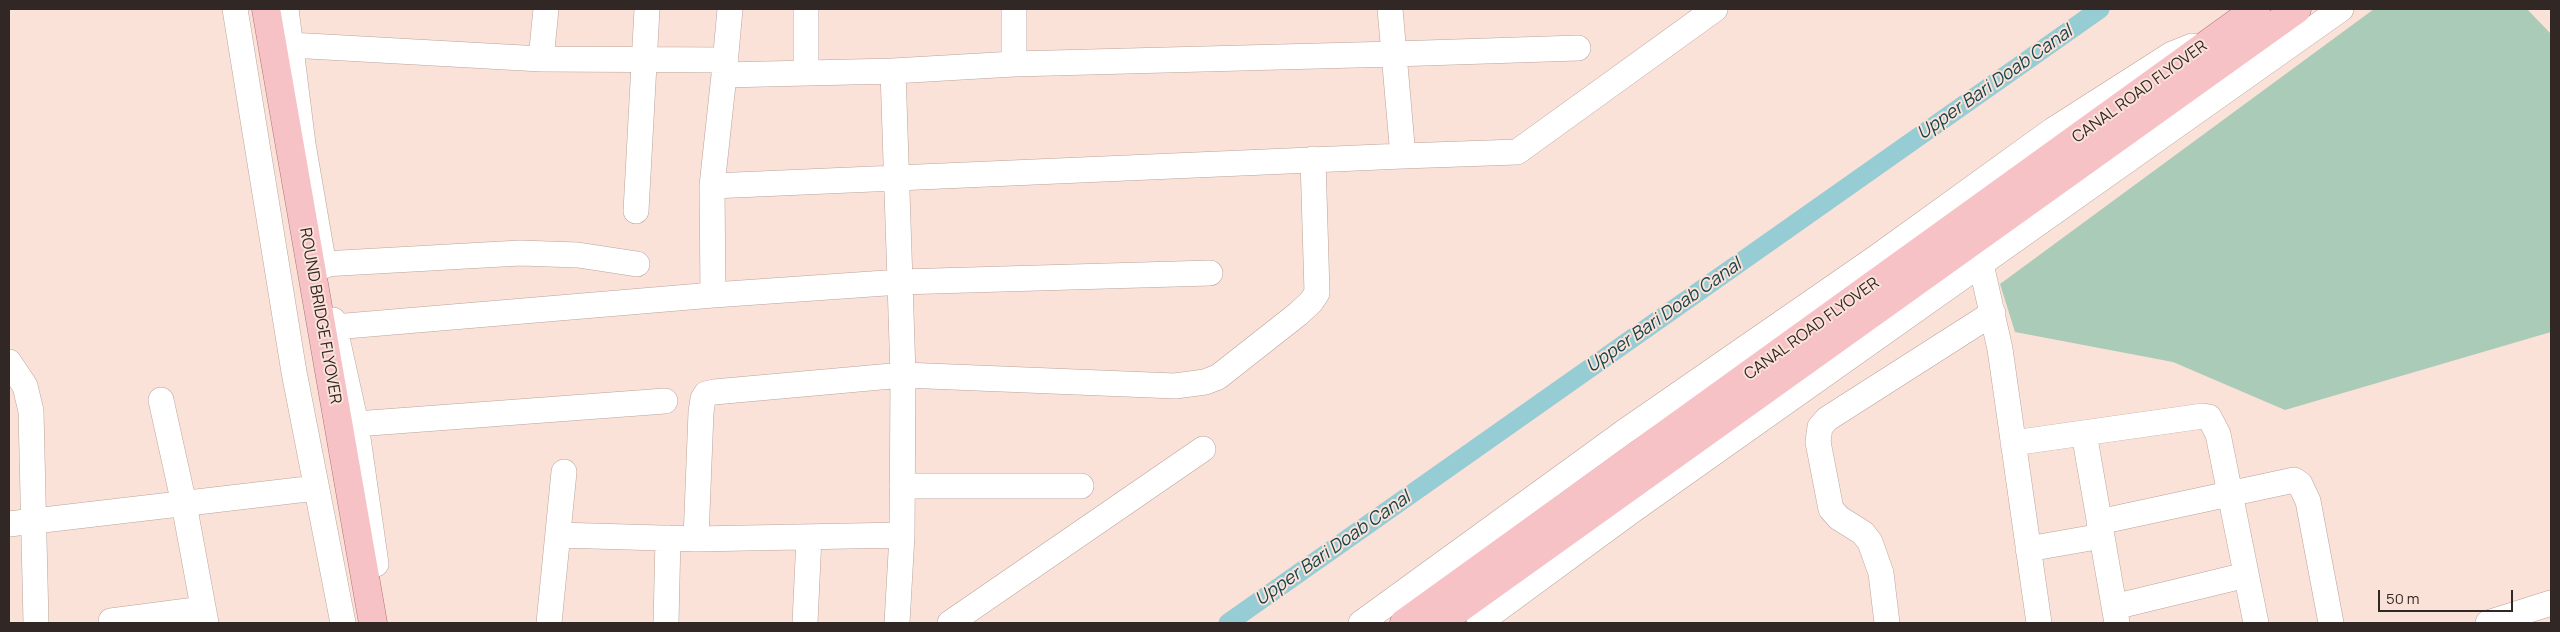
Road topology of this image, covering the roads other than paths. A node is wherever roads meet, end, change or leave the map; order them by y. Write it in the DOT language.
graph roads {
  1 [pos="235,9"];
  2 [pos="255,9"];
  3 [pos="266,9"];
  4 [pos="286,9"];
  5 [pos="546,9"];
  6 [pos="647,9"];
  7 [pos="730,9"];
  8 [pos="806,9"];
  9 [pos="1014,9"];
  10 [pos="1390,9"];
  11 [pos="2256,9"];
  12 [pos="2297,9"];
  13 [pos="2342,9"];
  14 [pos="1702,12"];
  15 [pos="290,45"];
  16 [pos="2225,46"];
  17 [pos="1578,48"];
  18 [pos="1394,54"];
  19 [pos="541,59"];
  20 [pos="644,60"];
  21 [pos="1014,64"];
  22 [pos="725,68"];
  23 [pos="893,71"];
  24 [pos="806,73"];
  25 [pos="2193,114"];
  26 [pos="282,134"];
  27 [pos="1403,156"];
  28 [pos="1313,159"];
  29 [pos="896,178"];
  30 [pos="712,186"];
  31 [pos="636,211"];
  32 [pos="1961,249"];
  33 [pos="323,264"];
  34 [pos="637,264"];
  35 [pos="1210,272"];
  36 [pos="900,282"];
  37 [pos="713,295"];
  38 [pos="1994,313"];
  39 [pos="334,327"];
  40 [pos="9,362"];
  41 [pos="903,376"];
  42 [pos="161,400"];
  43 [pos="665,401"];
  44 [pos="356,424"];
  45 [pos="2084,433"];
  46 [pos="2013,443"];
  47 [pos="1203,449"];
  48 [pos="564,472"];
  49 [pos="902,486"];
  50 [pos="1081,486"];
  51 [pos="316,488"];
  52 [pos="2230,494"];
  53 [pos="184,504"];
  54 [pos="35,520"];
  55 [pos="9,524"];
  56 [pos="2101,529"];
  57 [pos="558,535"];
  58 [pos="902,535"];
  59 [pos="810,537"];
  60 [pos="668,538"];
  61 [pos="696,539"];
  62 [pos="2028,549"];
  63 [pos="2246,575"];
  64 [pos="2551,603"];
  65 [pos="2116,615"];
  66 [pos="205,616"];
  67 [pos="107,622"];
  68 [pos="2498,622"];
  69 [pos="36,623"];
  70 [pos="343,623"];
  71 [pos="357,623"];
  72 [pos="373,623"];
  73 [pos="386,623"];
  74 [pos="549,623"];
  75 [pos="666,623"];
  76 [pos="805,623"];
  77 [pos="897,623"];
  78 [pos="950,623"];
  79 [pos="1361,623"];
  80 [pos="1404,623"];
  81 [pos="1439,623"];
  82 [pos="1479,623"];
  83 [pos="1887,623"];
  84 [pos="2039,623"];
  85 [pos="2256,623"];
  86 [pos="2331,623"];
  1 -- 51 [label="street"];
  2 -- 26 [label="main road, ROUND BRIDGE FLYOVER"];
  3 -- 26 [label="main road, ROUND BRIDGE FLYOVER"];
  4 -- 15 [label="street"];
  5 -- 19 [label="street"];
  6 -- 20 [label="street"];
  7 -- 22 [label="street"];
  8 -- 24 [label="street"];
  9 -- 21 [label="street"];
  10 -- 18 [label="street"];
  11 -- 16 [label="main road"];
  12 -- 16 [label="main road"];
  13 -- 25 [label="street"];
  14 -- 27 [label="street"];
  15 -- 19 [label="street"];
  15 -- 33 [label="street"];
  16 -- 25 [label="street"];
  16 -- 32 [label="main road, CANAL ROAD FLYOVER"];
  16 -- 79 [label="street"];
  17 -- 18 [label="street"];
  18 -- 21 [label="street"];
  18 -- 27 [label="street"];
  19 -- 20 [label="street"];
  20 -- 22 [label="street"];
  20 -- 31 [label="street"];
  21 -- 23 [label="street"];
  22 -- 24 [label="street"];
  22 -- 30 [label="street"];
  23 -- 24 [label="street"];
  23 -- 29 [label="street"];
  25 -- 32 [label="street"];
  26 -- 71 [label="main road, ROUND BRIDGE FLYOVER"];
  26 -- 72 [label="main road, ROUND BRIDGE FLYOVER"];
  27 -- 28 [label="street"];
  28 -- 29 [label="street"];
  28 -- 41 [label="street"];
  29 -- 30 [label="street"];
  29 -- 36 [label="street"];
  30 -- 37 [label="street"];
  32 -- 38 [label="street"];
  32 -- 80 [label="main road, CANAL ROAD FLYOVER"];
  32 -- 81 [label="main road, CANAL ROAD FLYOVER"];
  32 -- 82 [label="street"];
  33 -- 34 [label="street"];
  33 -- 39 [label="street"];
  35 -- 36 [label="street"];
  36 -- 37 [label="street"];
  36 -- 41 [label="street"];
  37 -- 39 [label="street"];
  38 -- 46 [label="street"];
  38 -- 83 [label="street"];
  39 -- 44 [label="street"];
  40 -- 54 [label="street"];
  41 -- 49 [label="street"];
  41 -- 61 [label="street"];
  42 -- 53 [label="street"];
  43 -- 44 [label="street"];
  44 -- 73 [label="street"];
  45 -- 46 [label="street"];
  45 -- 52 [label="street"];
  45 -- 56 [label="street"];
  46 -- 62 [label="street"];
  47 -- 78 [label="street"];
  48 -- 57 [label="street"];
  49 -- 50 [label="street"];
  49 -- 58 [label="street"];
  51 -- 53 [label="street"];
  51 -- 70 [label="street"];
  52 -- 56 [label="street"];
  52 -- 63 [label="street"];
  52 -- 86 [label="street"];
  53 -- 54 [label="street"];
  53 -- 66 [label="street"];
  54 -- 55 [label="street"];
  54 -- 69 [label="street"];
  56 -- 62 [label="street"];
  56 -- 65 [label="street"];
  57 -- 60 [label="street"];
  57 -- 74 [label="street"];
  58 -- 59 [label="street"];
  58 -- 77 [label="street"];
  59 -- 61 [label="street"];
  59 -- 76 [label="street"];
  60 -- 61 [label="street"];
  60 -- 75 [label="street"];
  62 -- 84 [label="street"];
  63 -- 65 [label="street"];
  63 -- 85 [label="street"];
  64 -- 68 [label="street"];
  66 -- 67 [label="street"];
}
